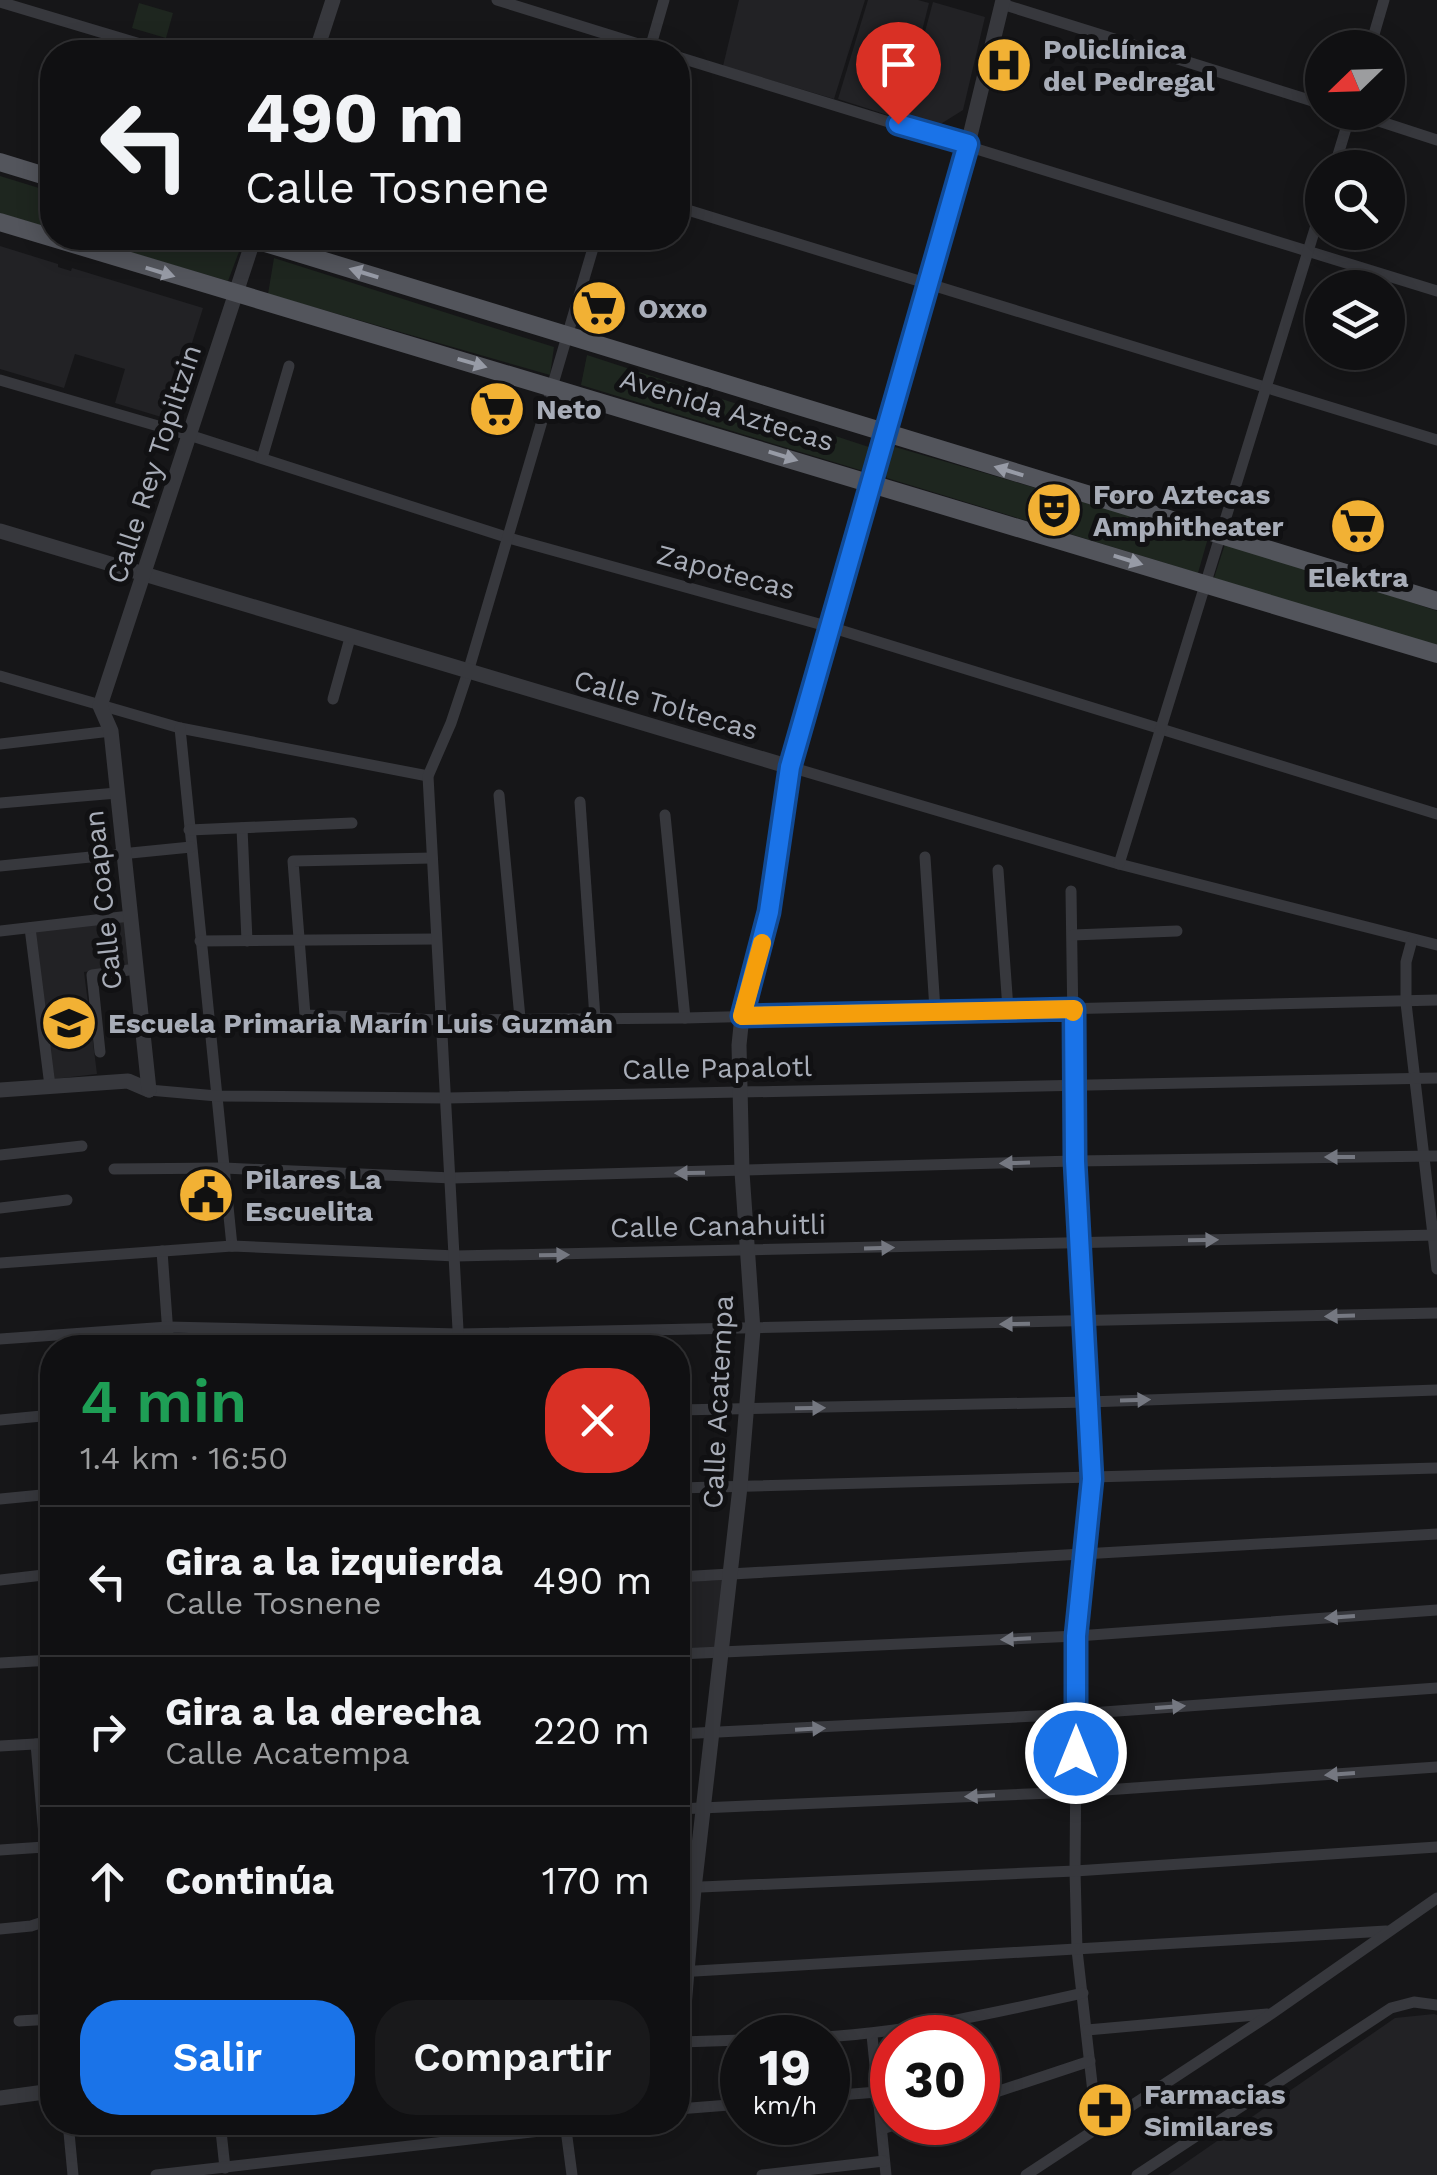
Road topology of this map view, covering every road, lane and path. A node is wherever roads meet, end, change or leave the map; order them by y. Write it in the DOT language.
graph roads {
  1 [pos="333,0"];
  2 [pos="498,0"];
  3 [pos="664,0"];
  4 [pos="1384,0"];
  5 [pos="0,2"];
  6 [pos="1003,2"];
  7 [pos="1375,30"];
  8 [pos="127,40"];
  9 [pos="320,40"];
  10 [pos="620,40"];
  11 [pos="653,40"];
  12 [pos="690,60"];
  13 [pos="1305,99"];
  14 [pos="1405,130"];
  15 [pos="1437,140"];
  16 [pos="968,144"];
  17 [pos="0,162"];
  18 [pos="40,174"];
  19 [pos="690,212"];
  20 [pos="0,222"];
  21 [pos="40,234"];
  22 [pos="91,250"];
  23 [pos="249,250"];
  24 [pos="291,250"];
  25 [pos="593,250"];
  26 [pos="1308,251"];
  27 [pos="928,284"];
  28 [pos="1437,291"];
  29 [pos="236,295"];
  30 [pos="568,336"];
  31 [pos="290,366"];
  32 [pos="0,380"];
  33 [pos="553,386"];
  34 [pos="1267,387"];
  35 [pos="884,433"];
  36 [pos="189,435"];
  37 [pos="1437,440"];
  38 [pos="262,458"];
  39 [pos="871,482"];
  40 [pos="0,531"];
  41 [pos="1222,535"];
  42 [pos="509,538"];
  43 [pos="143,575"];
  44 [pos="1206,584"];
  45 [pos="1437,601"];
  46 [pos="830,626"];
  47 [pos="350,638"];
  48 [pos="1437,654"];
  49 [pos="468,672"];
  50 [pos="0,676"];
  51 [pos="333,699"];
  52 [pos="100,706"];
  53 [pos="180,728"];
  54 [pos="1164,728"];
  55 [pos="111,732"];
  56 [pos="3,740"];
  57 [pos="790,767"];
  58 [pos="428,776"];
  59 [pos="117,794"];
  60 [pos="499,796"];
  61 [pos="580,802"];
  62 [pos="0,804"];
  63 [pos="1437,814"];
  64 [pos="664,815"];
  65 [pos="352,823"];
  66 [pos="242,828"];
  67 [pos="189,830"];
  68 [pos="190,846"];
  69 [pos="124,854"];
  70 [pos="924,857"];
  71 [pos="432,858"];
  72 [pos="1119,864"];
  73 [pos="0,866"];
  74 [pos="998,870"];
  75 [pos="1071,890"];
  76 [pos="130,916"];
  77 [pos="30,928"];
  78 [pos="0,931"];
  79 [pos="1177,931"];
  80 [pos="1073,936"];
  81 [pos="436,940"];
  82 [pos="1412,940"];
  83 [pos="200,941"];
  84 [pos="246,941"];
  85 [pos="298,941"];
  86 [pos="1437,945"];
  87 [pos="136,969"];
  88 [pos="1437,1000"];
  89 [pos="1406,1002"];
  90 [pos="1008,1009"];
  91 [pos="1074,1009"];
  92 [pos="935,1010"];
  93 [pos="742,1016"];
  94 [pos="520,1018"];
  95 [pos="595,1018"];
  96 [pos="685,1018"];
  97 [pos="441,1020"];
  98 [pos="100,1052"];
  99 [pos="1437,1078"];
  100 [pos="1415,1080"];
  101 [pos="1073,1084"];
  102 [pos="50,1086"];
  103 [pos="0,1090"];
  104 [pos="149,1090"];
  105 [pos="739,1093"];
  106 [pos="216,1096"];
  107 [pos="448,1098"];
  108 [pos="82,1146"];
  109 [pos="0,1154"];
  110 [pos="1437,1156"];
  111 [pos="1423,1158"];
  112 [pos="1075,1161"];
  113 [pos="224,1168"];
  114 [pos="114,1169"];
  115 [pos="742,1172"];
  116 [pos="452,1178"];
  117 [pos="0,1194"];
  118 [pos="68,1200"];
  119 [pos="1,1208"];
  120 [pos="1435,1236"];
  121 [pos="1080,1242"];
  122 [pos="232,1246"];
  123 [pos="162,1251"];
  124 [pos="748,1252"];
  125 [pos="456,1256"];
  126 [pos="0,1263"];
  127 [pos="1437,1269"];
  128 [pos="1437,1313"];
  129 [pos="1083,1323"];
  130 [pos="168,1327"];
  131 [pos="753,1330"];
  132 [pos="56,1335"];
  133 [pos="168,1335"];
  134 [pos="334,1335"];
  135 [pos="459,1335"];
  136 [pos="619,1335"];
  137 [pos="40,1336"];
  138 [pos="0,1339"];
  139 [pos="1437,1390"];
  140 [pos="1088,1402"];
  141 [pos="746,1409"];
  142 [pos="690,1410"];
  143 [pos="40,1417"];
  144 [pos="0,1420"];
  145 [pos="1437,1468"];
  146 [pos="1092,1479"];
  147 [pos="740,1487"];
  148 [pos="690,1488"];
  149 [pos="40,1495"];
  150 [pos="0,1499"];
  151 [pos="1437,1534"];
  152 [pos="1086,1556"];
  153 [pos="40,1575"];
  154 [pos="731,1575"];
  155 [pos="690,1577"];
  156 [pos="0,1580"];
  157 [pos="1437,1610"];
  158 [pos="1076,1636"];
  159 [pos="690,1654"];
  160 [pos="722,1655"];
  161 [pos="40,1660"];
  162 [pos="0,1662"];
  163 [pos="1437,1688"];
  164 [pos="1076,1714"];
  165 [pos="690,1734"];
  166 [pos="713,1735"];
  167 [pos="36,1744"];
  168 [pos="40,1744"];
  169 [pos="0,1746"];
  170 [pos="1437,1767"];
  171 [pos="40,1781"];
  172 [pos="1076,1792"];
  173 [pos="690,1809"];
  174 [pos="704,1809"];
  175 [pos="40,1839"];
  176 [pos="1437,1847"];
  177 [pos="0,1850"];
  178 [pos="690,1870"];
  179 [pos="1075,1871"];
  180 [pos="690,1888"];
  181 [pos="1437,1898"];
  182 [pos="40,1923"];
  183 [pos="0,1930"];
  184 [pos="1386,1931"];
  185 [pos="1077,1950"];
  186 [pos="690,1972"];
  187 [pos="1082,1992"];
  188 [pos="1437,2005"];
  189 [pos="1270,2014"];
  190 [pos="985,2015"];
  191 [pos="40,2020"];
  192 [pos="19,2021"];
  193 [pos="1087,2030"];
  194 [pos="720,2041"];
  195 [pos="690,2042"];
  196 [pos="1090,2060"];
  197 [pos="1000,2091"];
  198 [pos="40,2093"];
  199 [pos="0,2098"];
  200 [pos="720,2106"];
  201 [pos="690,2109"];
  202 [pos="1098,2128"];
  203 [pos="69,2135"];
  204 [pos="221,2135"];
  205 [pos="499,2135"];
  206 [pos="567,2135"];
  207 [pos="883,2145"];
  208 [pos="884,2161"];
  209 [pos="225,2168"];
  210 [pos="835,2171"];
  211 [pos="73,2175"];
  212 [pos="156,2175"];
  213 [pos="572,2175"];
  214 [pos="762,2175"];
  215 [pos="886,2175"];
  216 [pos="1026,2175"];
  217 [pos="1137,2175"];
  1 -- 9 [label="street"];
  2 -- 10 [label="street"];
  3 -- 11 [label="street"];
  4 -- 7 [label="street"];
  5 -- 8 [label="street"];
  6 -- 13 [label="street"];
  6 -- 16 [label="street, Calle Acatempa"];
  12 -- 16 [label="street"];
  14 -- 15 [label="street"];
  16 -- 26 [label="street"];
  16 -- 27 [label="street, Calle Acatempa"];
  17 -- 18 [label="main road"];
  19 -- 27 [label="street"];
  20 -- 21 [label="main road, Avenida Aztecas, one-way"];
  22 -- 29 [label="main road, Avenida Aztecas, one-way"];
  23 -- 29 [label="street, Calle Rey Topiltzin"];
  30 -- 24 [label="main road, Avenida Aztecas, one-way"];
  25 -- 30 [label="street"];
  26 -- 28 [label="street"];
  26 -- 34 [label="street"];
  27 -- 34 [label="street"];
  27 -- 35 [label="street, Calle Acatempa"];
  29 -- 33 [label="main road, Avenida Aztecas, one-way"];
  29 -- 36 [label="street, Calle Rey Topiltzin"];
  30 -- 33 [label="street"];
  30 -- 35 [label="main road, Avenida Aztecas"];
  31 -- 38 [label="street"];
  32 -- 36 [label="street, Zapotecas"];
  33 -- 39 [label="main road, Avenida Aztecas, one-way"];
  33 -- 42 [label="street"];
  34 -- 37 [label="street"];
  34 -- 41 [label="street"];
  35 -- 39 [label="street, Calle Acatempa"];
  41 -- 35 [label="main road, Avenida Aztecas, one-way"];
  36 -- 38 [label="street, Zapotecas"];
  36 -- 43 [label="street, Calle Rey Topiltzin"];
  38 -- 42 [label="street, Zapotecas"];
  39 -- 44 [label="main road, Avenida Aztecas, one-way"];
  39 -- 46 [label="street, Calle Acatempa"];
  40 -- 43 [label="street, Calle Toltecas"];
  41 -- 44 [label="street"];
  41 -- 45 [label="main road, Avenida Aztecas"];
  42 -- 46 [label="street, Zapotecas"];
  42 -- 49 [label="street"];
  43 -- 47 [label="street, Calle Toltecas"];
  43 -- 52 [label="street, Calle Rey Topiltzin"];
  44 -- 48 [label="main road, Avenida Aztecas"];
  44 -- 54 [label="street"];
  46 -- 54 [label="street, Zapotecas"];
  46 -- 57 [label="street, Calle Acatempa"];
  47 -- 49 [label="street, Calle Toltecas"];
  47 -- 51 [label="street"];
  49 -- 57 [label="street, Calle Toltecas"];
  49 -- 58 [label="street"];
  50 -- 52 [label="street"];
  52 -- 53 [label="street"];
  52 -- 55 [label="street, Calle Coapan"];
  53 -- 58 [label="street"];
  53 -- 67 [label="street"];
  54 -- 63 [label="street, Zapotecas"];
  54 -- 72 [label="street"];
  55 -- 56 [label="street"];
  55 -- 59 [label="street, Calle Coapan"];
  57 -- 72 [label="street, Calle Toltecas"];
  57 -- 93 [label="street, Calle Acatempa"];
  58 -- 71 [label="street"];
  59 -- 62 [label="street"];
  59 -- 69 [label="street, Calle Coapan"];
  60 -- 94 [label="street"];
  61 -- 95 [label="street"];
  64 -- 96 [label="street"];
  65 -- 66 [label="street"];
  66 -- 67 [label="street"];
  66 -- 84 [label="street"];
  67 -- 68 [label="street"];
  68 -- 69 [label="street"];
  68 -- 83 [label="street"];
  69 -- 73 [label="street"];
  69 -- 76 [label="street, Calle Coapan"];
  70 -- 92 [label="street"];
  71 -- 81 [label="street"];
  71 -- 85 [label="street"];
  72 -- 82 [label="street, Calle Toltecas"];
  74 -- 90 [label="street"];
  75 -- 80 [label="street"];
  76 -- 77 [label="street"];
  76 -- 87 [label="street, Calle Coapan"];
  77 -- 78 [label="street"];
  77 -- 102 [label="street"];
  79 -- 80 [label="street"];
  80 -- 91 [label="street"];
  81 -- 85 [label="street"];
  81 -- 97 [label="street"];
  82 -- 86 [label="street, Calle Toltecas"];
  82 -- 89 [label="street"];
  83 -- 84 [label="street"];
  83 -- 106 [label="street"];
  84 -- 85 [label="street"];
  85 -- 97 [label="street"];
  87 -- 98 [label="street"];
  87 -- 104 [label="street, Calle Coapan"];
  88 -- 89 [label="street"];
  89 -- 91 [label="street"];
  89 -- 100 [label="street"];
  90 -- 91 [label="street"];
  90 -- 92 [label="street"];
  91 -- 101 [label="street"];
  92 -- 93 [label="street"];
  93 -- 96 [label="street"];
  93 -- 105 [label="street, Calle Acatempa"];
  94 -- 95 [label="street"];
  94 -- 97 [label="street"];
  95 -- 96 [label="street"];
  97 -- 107 [label="street"];
  99 -- 100 [label="street, Calle Papalotl"];
  100 -- 101 [label="street, Calle Papalotl"];
  100 -- 111 [label="street"];
  101 -- 105 [label="street, Calle Papalotl"];
  101 -- 112 [label="street"];
  102 -- 103 [label="street, Calle Papalotl"];
  102 -- 104 [label="street, Calle Papalotl"];
  104 -- 106 [label="street, Calle Papalotl"];
  105 -- 107 [label="street, Calle Papalotl"];
  105 -- 115 [label="street, Calle Acatempa"];
  106 -- 107 [label="street, Calle Papalotl"];
  106 -- 113 [label="street"];
  107 -- 116 [label="street"];
  108 -- 109 [label="street"];
  110 -- 111 [label="street"];
  111 -- 112 [label="street, one-way"];
  111 -- 120 [label="street"];
  112 -- 115 [label="street, one-way"];
  112 -- 121 [label="street"];
  113 -- 114 [label="street"];
  113 -- 116 [label="street"];
  113 -- 122 [label="street"];
  115 -- 116 [label="street, one-way"];
  115 -- 124 [label="street, Calle Acatempa"];
  116 -- 125 [label="street"];
  117 -- 119 [label="street"];
  118 -- 119 [label="street"];
  121 -- 120 [label="street, Calle Canahuitli, one-way"];
  120 -- 127 [label="street"];
  124 -- 121 [label="street, Calle Canahuitli, one-way"];
  121 -- 129 [label="street"];
  122 -- 123 [label="street, Calle Canahuitli"];
  122 -- 125 [label="street, Calle Canahuitli"];
  123 -- 126 [label="street, Calle Canahuitli"];
  123 -- 130 [label="street"];
  125 -- 124 [label="street, Calle Canahuitli, one-way"];
  124 -- 131 [label="street, Calle Acatempa"];
  125 -- 135 [label="street"];
  128 -- 129 [label="street, one-way"];
  129 -- 131 [label="street, one-way"];
  129 -- 140 [label="street"];
  130 -- 132 [label="street"];
  130 -- 133 [label="street"];
  130 -- 134 [label="street"];
  131 -- 136 [label="street"];
  131 -- 141 [label="street, Calle Acatempa"];
  137 -- 138 [label="street"];
  140 -- 139 [label="street, one-way"];
  141 -- 140 [label="street, one-way"];
  140 -- 146 [label="street"];
  141 -- 142 [label="street"];
  141 -- 147 [label="street, Calle Acatempa"];
  143 -- 144 [label="street"];
  145 -- 146 [label="street"];
  146 -- 147 [label="street"];
  146 -- 152 [label="street"];
  147 -- 148 [label="street"];
  147 -- 154 [label="street, Calle Acatempa"];
  149 -- 150 [label="street"];
  151 -- 152 [label="street"];
  152 -- 154 [label="street"];
  152 -- 158 [label="street"];
  153 -- 156 [label="street"];
  154 -- 155 [label="street"];
  154 -- 160 [label="street, Calle Acatempa"];
  157 -- 158 [label="street, one-way"];
  158 -- 160 [label="street, one-way"];
  158 -- 164 [label="street"];
  159 -- 160 [label="street"];
  160 -- 166 [label="street, Calle Acatempa"];
  161 -- 162 [label="street"];
  164 -- 163 [label="street, one-way"];
  166 -- 164 [label="street, one-way"];
  164 -- 172 [label="street"];
  165 -- 166 [label="street"];
  166 -- 174 [label="street, Calle Acatempa"];
  167 -- 168 [label="street"];
  167 -- 169 [label="street"];
  167 -- 171 [label="street"];
  170 -- 172 [label="street, one-way"];
  172 -- 174 [label="street, one-way"];
  172 -- 179 [label="street"];
  173 -- 174 [label="street"];
  174 -- 178 [label="street, Calle Acatempa"];
  175 -- 177 [label="street"];
  176 -- 179 [label="street"];
  179 -- 180 [label="street"];
  179 -- 185 [label="street"];
  181 -- 184 [label="street"];
  182 -- 183 [label="street"];
  184 -- 185 [label="street"];
  184 -- 189 [label="street"];
  185 -- 186 [label="street"];
  185 -- 187 [label="street"];
  187 -- 190 [label="street"];
  187 -- 193 [label="street"];
  188 -- 217 [label="street"];
  189 -- 193 [label="street"];
  189 -- 202 [label="street"];
  191 -- 192 [label="street"];
  193 -- 196 [label="street"];
  194 -- 195 [label="street"];
  196 -- 197 [label="street"];
  196 -- 202 [label="street"];
  198 -- 199 [label="street"];
  200 -- 201 [label="street"];
  202 -- 216 [label="street"];
  203 -- 211 [label="street"];
  204 -- 209 [label="street"];
  205 -- 209 [label="street"];
  206 -- 213 [label="street"];
  207 -- 208 [label="street"];
  208 -- 210 [label="street"];
  208 -- 215 [label="street"];
  209 -- 212 [label="street"];
  210 -- 214 [label="street"];
}
